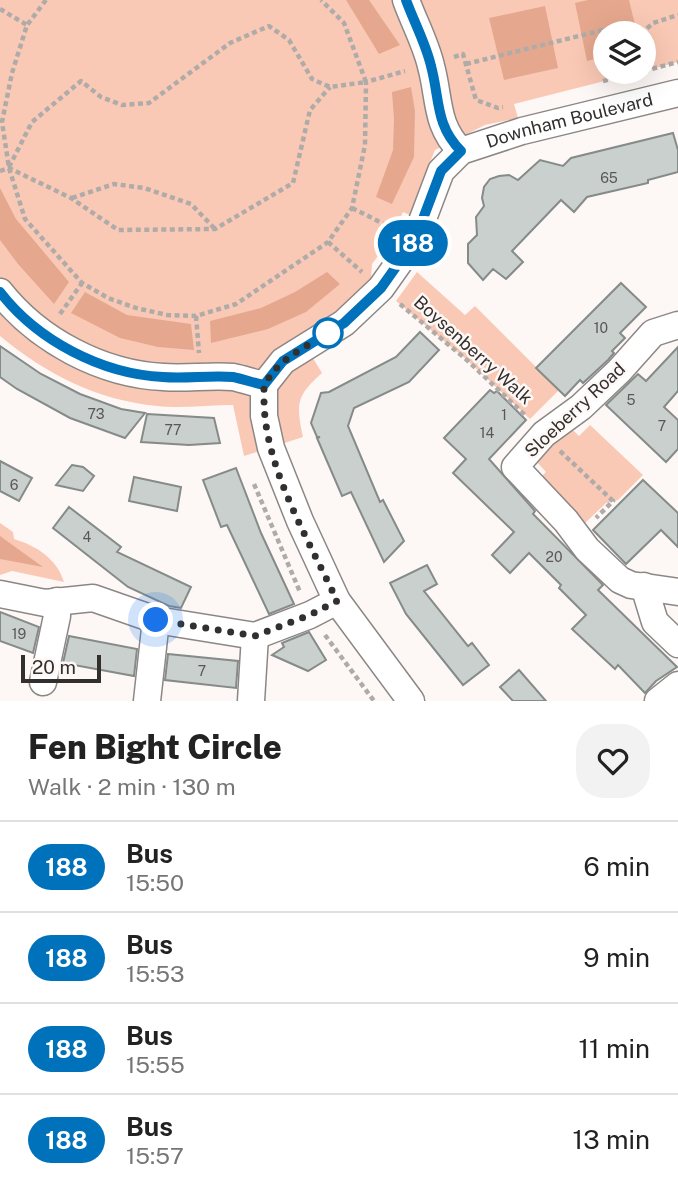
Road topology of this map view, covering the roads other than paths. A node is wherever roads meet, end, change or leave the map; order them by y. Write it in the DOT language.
graph roads {
  1 [pos="406,0"];
  2 [pos="678,93"];
  3 [pos="461,151"];
  4 [pos="0,292"];
  5 [pos="678,325"];
  6 [pos="264,385"];
  7 [pos="644,586"];
  8 [pos="678,592"];
  9 [pos="0,594"];
  10 [pos="57,601"];
  11 [pos="337,601"];
  12 [pos="156,620"];
  13 [pos="255,636"];
  14 [pos="678,644"];
  15 [pos="43,682"];
  16 [pos="678,685"];
  17 [pos="147,701"];
  18 [pos="251,701"];
  19 [pos="411,701"];
  20 [pos="658,701"];
  1 -- 3 [label="street"];
  2 -- 3 [label="street, Downham Boulevard"];
  3 -- 6 [label="street"];
  4 -- 6 [label="street"];
  5 -- 7 [label="street, Sloeberry Road"];
  6 -- 11 [label="street"];
  7 -- 8 [label="street, Sloeberry Road"];
  7 -- 14 [label="street"];
  9 -- 10 [label="street"];
  10 -- 12 [label="street"];
  10 -- 15 [label="street"];
  11 -- 13 [label="street"];
  11 -- 19 [label="street"];
  12 -- 13 [label="street"];
  12 -- 17 [label="street"];
  13 -- 18 [label="street"];
  16 -- 20 [label="street"];
}
